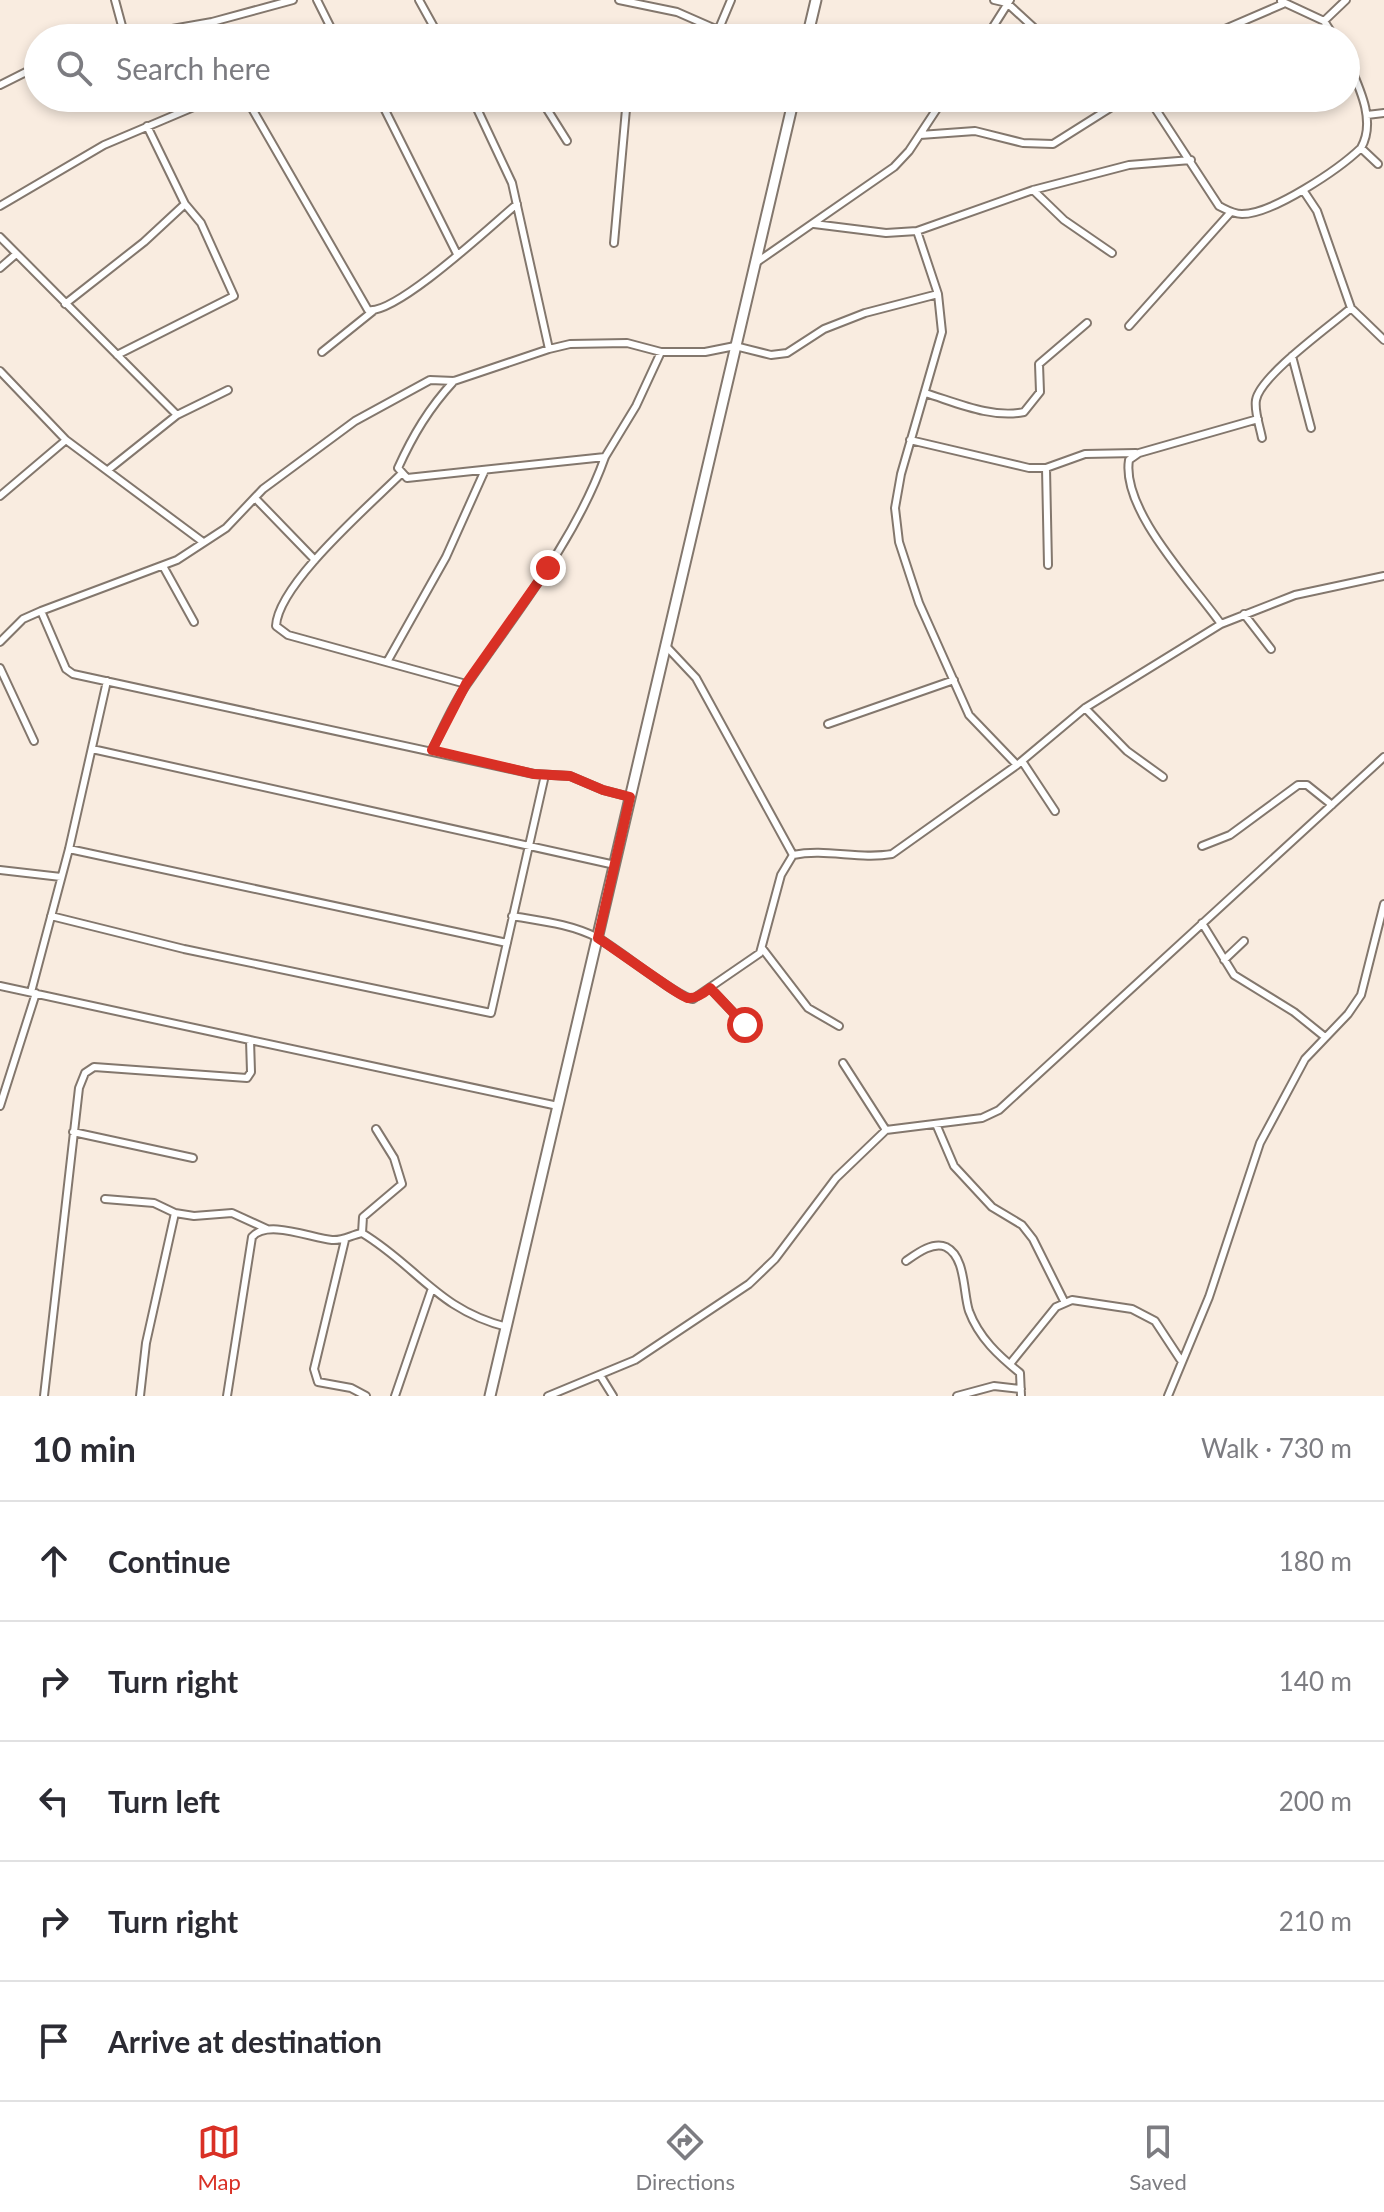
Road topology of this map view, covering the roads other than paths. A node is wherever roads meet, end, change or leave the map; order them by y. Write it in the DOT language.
graph roads {
  1 [pos="115,0"];
  2 [pos="293,0"];
  3 [pos="317,0"];
  4 [pos="419,0"];
  5 [pos="619,0"];
  6 [pos="731,0"];
  7 [pos="816,0"];
  8 [pos="994,0"];
  9 [pos="1346,0"];
  10 [pos="1008,2"];
  11 [pos="1282,2"];
  12 [pos="1324,21"];
  13 [pos="212,22"];
  14 [pos="120,24"];
  15 [pos="200,24"];
  16 [pos="329,24"];
  17 [pos="432,24"];
  18 [pos="699,24"];
  19 [pos="721,24"];
  20 [pos="810,24"];
  21 [pos="995,24"];
  22 [pos="1031,24"];
  23 [pos="1234,24"];
  24 [pos="1326,24"];
  25 [pos="24,73"];
  26 [pos="0,85"];
  27 [pos="1360,96"];
  28 [pos="181,112"];
  29 [pos="254,112"];
  30 [pos="386,112"];
  31 [pos="479,112"];
  32 [pos="549,112"];
  33 [pos="626,112"];
  34 [pos="791,112"];
  35 [pos="934,112"];
  36 [pos="1104,112"];
  37 [pos="1159,112"];
  38 [pos="1384,113"];
  39 [pos="1367,115"];
  40 [pos="147,126"];
  41 [pos="920,135"];
  42 [pos="567,141"];
  43 [pos="1361,148"];
  44 [pos="1191,160"];
  45 [pos="1378,164"];
  46 [pos="1033,190"];
  47 [pos="1303,190"];
  48 [pos="185,204"];
  49 [pos="517,204"];
  50 [pos="0,206"];
  51 [pos="1230,213"];
  52 [pos="814,224"];
  53 [pos="917,231"];
  54 [pos="0,237"];
  55 [pos="614,243"];
  56 [pos="1112,253"];
  57 [pos="457,254"];
  58 [pos="15,255"];
  59 [pos="754,265"];
  60 [pos="0,268"];
  61 [pos="938,294"];
  62 [pos="65,304"];
  63 [pos="1351,308"];
  64 [pos="373,311"];
  65 [pos="1087,323"];
  66 [pos="1129,326"];
  67 [pos="1384,340"];
  68 [pos="735,346"];
  69 [pos="549,349"];
  70 [pos="322,352"];
  71 [pos="661,352"];
  72 [pos="117,355"];
  73 [pos="1292,356"];
  74 [pos="0,371"];
  75 [pos="454,381"];
  76 [pos="228,390"];
  77 [pos="925,393"];
  78 [pos="177,415"];
  79 [pos="1258,419"];
  80 [pos="1311,428"];
  81 [pos="1262,438"];
  82 [pos="66,440"];
  83 [pos="910,440"];
  84 [pos="1139,453"];
  85 [pos="605,457"];
  86 [pos="1046,468"];
  87 [pos="108,470"];
  88 [pos="485,470"];
  89 [pos="401,474"];
  90 [pos="0,495"];
  91 [pos="255,498"];
  92 [pos="203,542"];
  93 [pos="315,560"];
  94 [pos="1048,565"];
  95 [pos="163,566"];
  96 [pos="1384,576"];
  97 [pos="41,611"];
  98 [pos="1244,614"];
  99 [pos="194,622"];
  100 [pos="1221,624"];
  101 [pos="0,642"];
  102 [pos="665,645"];
  103 [pos="1271,649"];
  104 [pos="387,662"];
  105 [pos="0,668"];
  106 [pos="954,680"];
  107 [pos="107,681"];
  108 [pos="466,684"];
  109 [pos="1085,708"];
  110 [pos="828,724"];
  111 [pos="34,741"];
  112 [pos="92,749"];
  113 [pos="432,750"];
  114 [pos="1384,757"];
  115 [pos="1019,763"];
  116 [pos="545,775"];
  117 [pos="1163,777"];
  118 [pos="630,797"];
  119 [pos="1332,805"];
  120 [pos="1055,811"];
  121 [pos="529,845"];
  122 [pos="1202,846"];
  123 [pos="69,849"];
  124 [pos="793,855"];
  125 [pos="615,865"];
  126 [pos="0,870"];
  127 [pos="61,877"];
  128 [pos="1384,904"];
  129 [pos="51,916"];
  130 [pos="512,916"];
  131 [pos="1202,923"];
  132 [pos="598,938"];
  133 [pos="1244,941"];
  134 [pos="507,943"];
  135 [pos="762,948"];
  136 [pos="1224,960"];
  137 [pos="0,986"];
  138 [pos="710,988"];
  139 [pos="34,993"];
  140 [pos="745,1025"];
  141 [pos="839,1026"];
  142 [pos="1325,1037"];
  143 [pos="250,1040"];
  144 [pos="843,1063"];
  145 [pos="0,1106"];
  146 [pos="558,1106"];
  147 [pos="936,1124"];
  148 [pos="376,1129"];
  149 [pos="886,1130"];
  150 [pos="73,1132"];
  151 [pos="193,1158"];
  152 [pos="105,1199"];
  153 [pos="175,1213"];
  154 [pos="268,1230"];
  155 [pos="362,1233"];
  156 [pos="345,1240"];
  157 [pos="906,1261"];
  158 [pos="431,1291"];
  159 [pos="1064,1301"];
  160 [pos="507,1327"];
  161 [pos="1180,1359"];
  162 [pos="1010,1364"];
  163 [pos="600,1375"];
  164 [pos="1021,1392"];
  165 [pos="44,1396"];
  166 [pos="140,1396"];
  167 [pos="227,1396"];
  168 [pos="366,1396"];
  169 [pos="395,1396"];
  170 [pos="490,1396"];
  171 [pos="548,1396"];
  172 [pos="613,1396"];
  173 [pos="957,1396"];
  174 [pos="1168,1396"];
  1 -- 14 [label="street"];
  2 -- 13 [label="street"];
  3 -- 16 [label="street"];
  4 -- 17 [label="street"];
  5 -- 18 [label="street"];
  6 -- 19 [label="street"];
  7 -- 20 [label="main road"];
  8 -- 10 [label="street"];
  9 -- 12 [label="street"];
  10 -- 21 [label="street"];
  10 -- 22 [label="street"];
  11 -- 12 [label="street"];
  11 -- 23 [label="street"];
  12 -- 24 [label="street"];
  13 -- 15 [label="street"];
  25 -- 26 [label="street"];
  27 -- 39 [label="street"];
  28 -- 40 [label="street"];
  29 -- 64 [label="street"];
  30 -- 57 [label="street"];
  31 -- 49 [label="street"];
  32 -- 42 [label="street"];
  33 -- 55 [label="street"];
  34 -- 59 [label="main road"];
  35 -- 41 [label="street"];
  36 -- 41 [label="street"];
  37 -- 44 [label="street"];
  38 -- 39 [label="street"];
  39 -- 43 [label="street"];
  40 -- 48 [label="street"];
  40 -- 50 [label="street"];
  41 -- 52 [label="street"];
  43 -- 45 [label="street"];
  43 -- 47 [label="street"];
  44 -- 46 [label="street"];
  44 -- 51 [label="street"];
  46 -- 53 [label="street"];
  46 -- 56 [label="street"];
  47 -- 51 [label="street"];
  47 -- 63 [label="street"];
  48 -- 62 [label="street"];
  48 -- 72 [label="street"];
  49 -- 57 [label="street"];
  49 -- 69 [label="street"];
  51 -- 66 [label="street"];
  52 -- 53 [label="street"];
  52 -- 59 [label="street"];
  53 -- 61 [label="street"];
  54 -- 58 [label="street"];
  57 -- 64 [label="street"];
  58 -- 60 [label="street"];
  58 -- 62 [label="street"];
  59 -- 68 [label="main road"];
  61 -- 68 [label="street"];
  61 -- 77 [label="street"];
  62 -- 72 [label="street"];
  63 -- 67 [label="street"];
  63 -- 73 [label="street"];
  64 -- 70 [label="street"];
  65 -- 77 [label="street"];
  68 -- 71 [label="street"];
  68 -- 102 [label="main road"];
  69 -- 71 [label="street"];
  69 -- 75 [label="street"];
  71 -- 85 [label="street"];
  72 -- 78 [label="street"];
  73 -- 79 [label="street"];
  73 -- 80 [label="street"];
  74 -- 82 [label="street"];
  75 -- 89 [label="street"];
  75 -- 91 [label="street"];
  76 -- 78 [label="street"];
  77 -- 83 [label="street"];
  78 -- 87 [label="street"];
  79 -- 81 [label="street"];
  79 -- 84 [label="street"];
  82 -- 87 [label="street"];
  82 -- 90 [label="street"];
  83 -- 86 [label="street"];
  83 -- 106 [label="street"];
  84 -- 86 [label="street"];
  84 -- 100 [label="street"];
  85 -- 88 [label="street"];
  85 -- 108 [label="street"];
  86 -- 94 [label="street"];
  87 -- 92 [label="street"];
  88 -- 89 [label="street"];
  88 -- 104 [label="street"];
  89 -- 93 [label="street"];
  91 -- 92 [label="street"];
  91 -- 93 [label="street"];
  92 -- 95 [label="street"];
  93 -- 104 [label="street"];
  95 -- 97 [label="street"];
  95 -- 99 [label="street"];
  96 -- 98 [label="street"];
  97 -- 101 [label="street"];
  97 -- 107 [label="street"];
  98 -- 100 [label="street"];
  98 -- 103 [label="street"];
  100 -- 109 [label="street"];
  102 -- 118 [label="main road"];
  102 -- 124 [label="street"];
  104 -- 108 [label="street"];
  105 -- 111 [label="street"];
  106 -- 110 [label="street"];
  106 -- 115 [label="street"];
  107 -- 112 [label="street"];
  107 -- 113 [label="street"];
  108 -- 113 [label="street"];
  109 -- 115 [label="street"];
  109 -- 117 [label="street"];
  112 -- 121 [label="street"];
  112 -- 123 [label="street"];
  113 -- 116 [label="street"];
  114 -- 119 [label="street"];
  115 -- 120 [label="street"];
  115 -- 124 [label="street"];
  116 -- 118 [label="street"];
  116 -- 121 [label="street"];
  118 -- 125 [label="main road"];
  119 -- 122 [label="street"];
  119 -- 131 [label="street"];
  121 -- 125 [label="street"];
  121 -- 130 [label="street"];
  123 -- 127 [label="street"];
  123 -- 134 [label="street"];
  124 -- 135 [label="street"];
  125 -- 132 [label="main road"];
  126 -- 127 [label="street"];
  127 -- 129 [label="street"];
  128 -- 142 [label="street"];
  129 -- 134 [label="street"];
  129 -- 139 [label="street"];
  130 -- 132 [label="street"];
  130 -- 134 [label="street"];
  131 -- 136 [label="street"];
  131 -- 147 [label="street"];
  132 -- 138 [label="street"];
  132 -- 146 [label="main road"];
  133 -- 136 [label="street"];
  135 -- 138 [label="street"];
  135 -- 141 [label="street"];
  136 -- 142 [label="street"];
  137 -- 139 [label="street"];
  138 -- 140 [label="street"];
  139 -- 143 [label="street"];
  139 -- 145 [label="street"];
  142 -- 161 [label="street"];
  143 -- 146 [label="street"];
  143 -- 150 [label="street"];
  144 -- 149 [label="street"];
  146 -- 160 [label="main road"];
  147 -- 149 [label="street"];
  147 -- 159 [label="street"];
  148 -- 155 [label="street"];
  149 -- 163 [label="street"];
  150 -- 151 [label="street"];
  150 -- 165 [label="street"];
  152 -- 153 [label="street"];
  153 -- 154 [label="street"];
  153 -- 166 [label="street"];
  154 -- 156 [label="street"];
  154 -- 167 [label="street"];
  155 -- 156 [label="street"];
  155 -- 158 [label="street"];
  156 -- 168 [label="street"];
  157 -- 162 [label="street"];
  158 -- 160 [label="street"];
  158 -- 169 [label="street"];
  159 -- 161 [label="street"];
  159 -- 162 [label="street"];
  160 -- 170 [label="main road"];
  161 -- 174 [label="street"];
  162 -- 164 [label="street"];
  163 -- 171 [label="street"];
  163 -- 172 [label="street"];
  164 -- 173 [label="street"];
}
